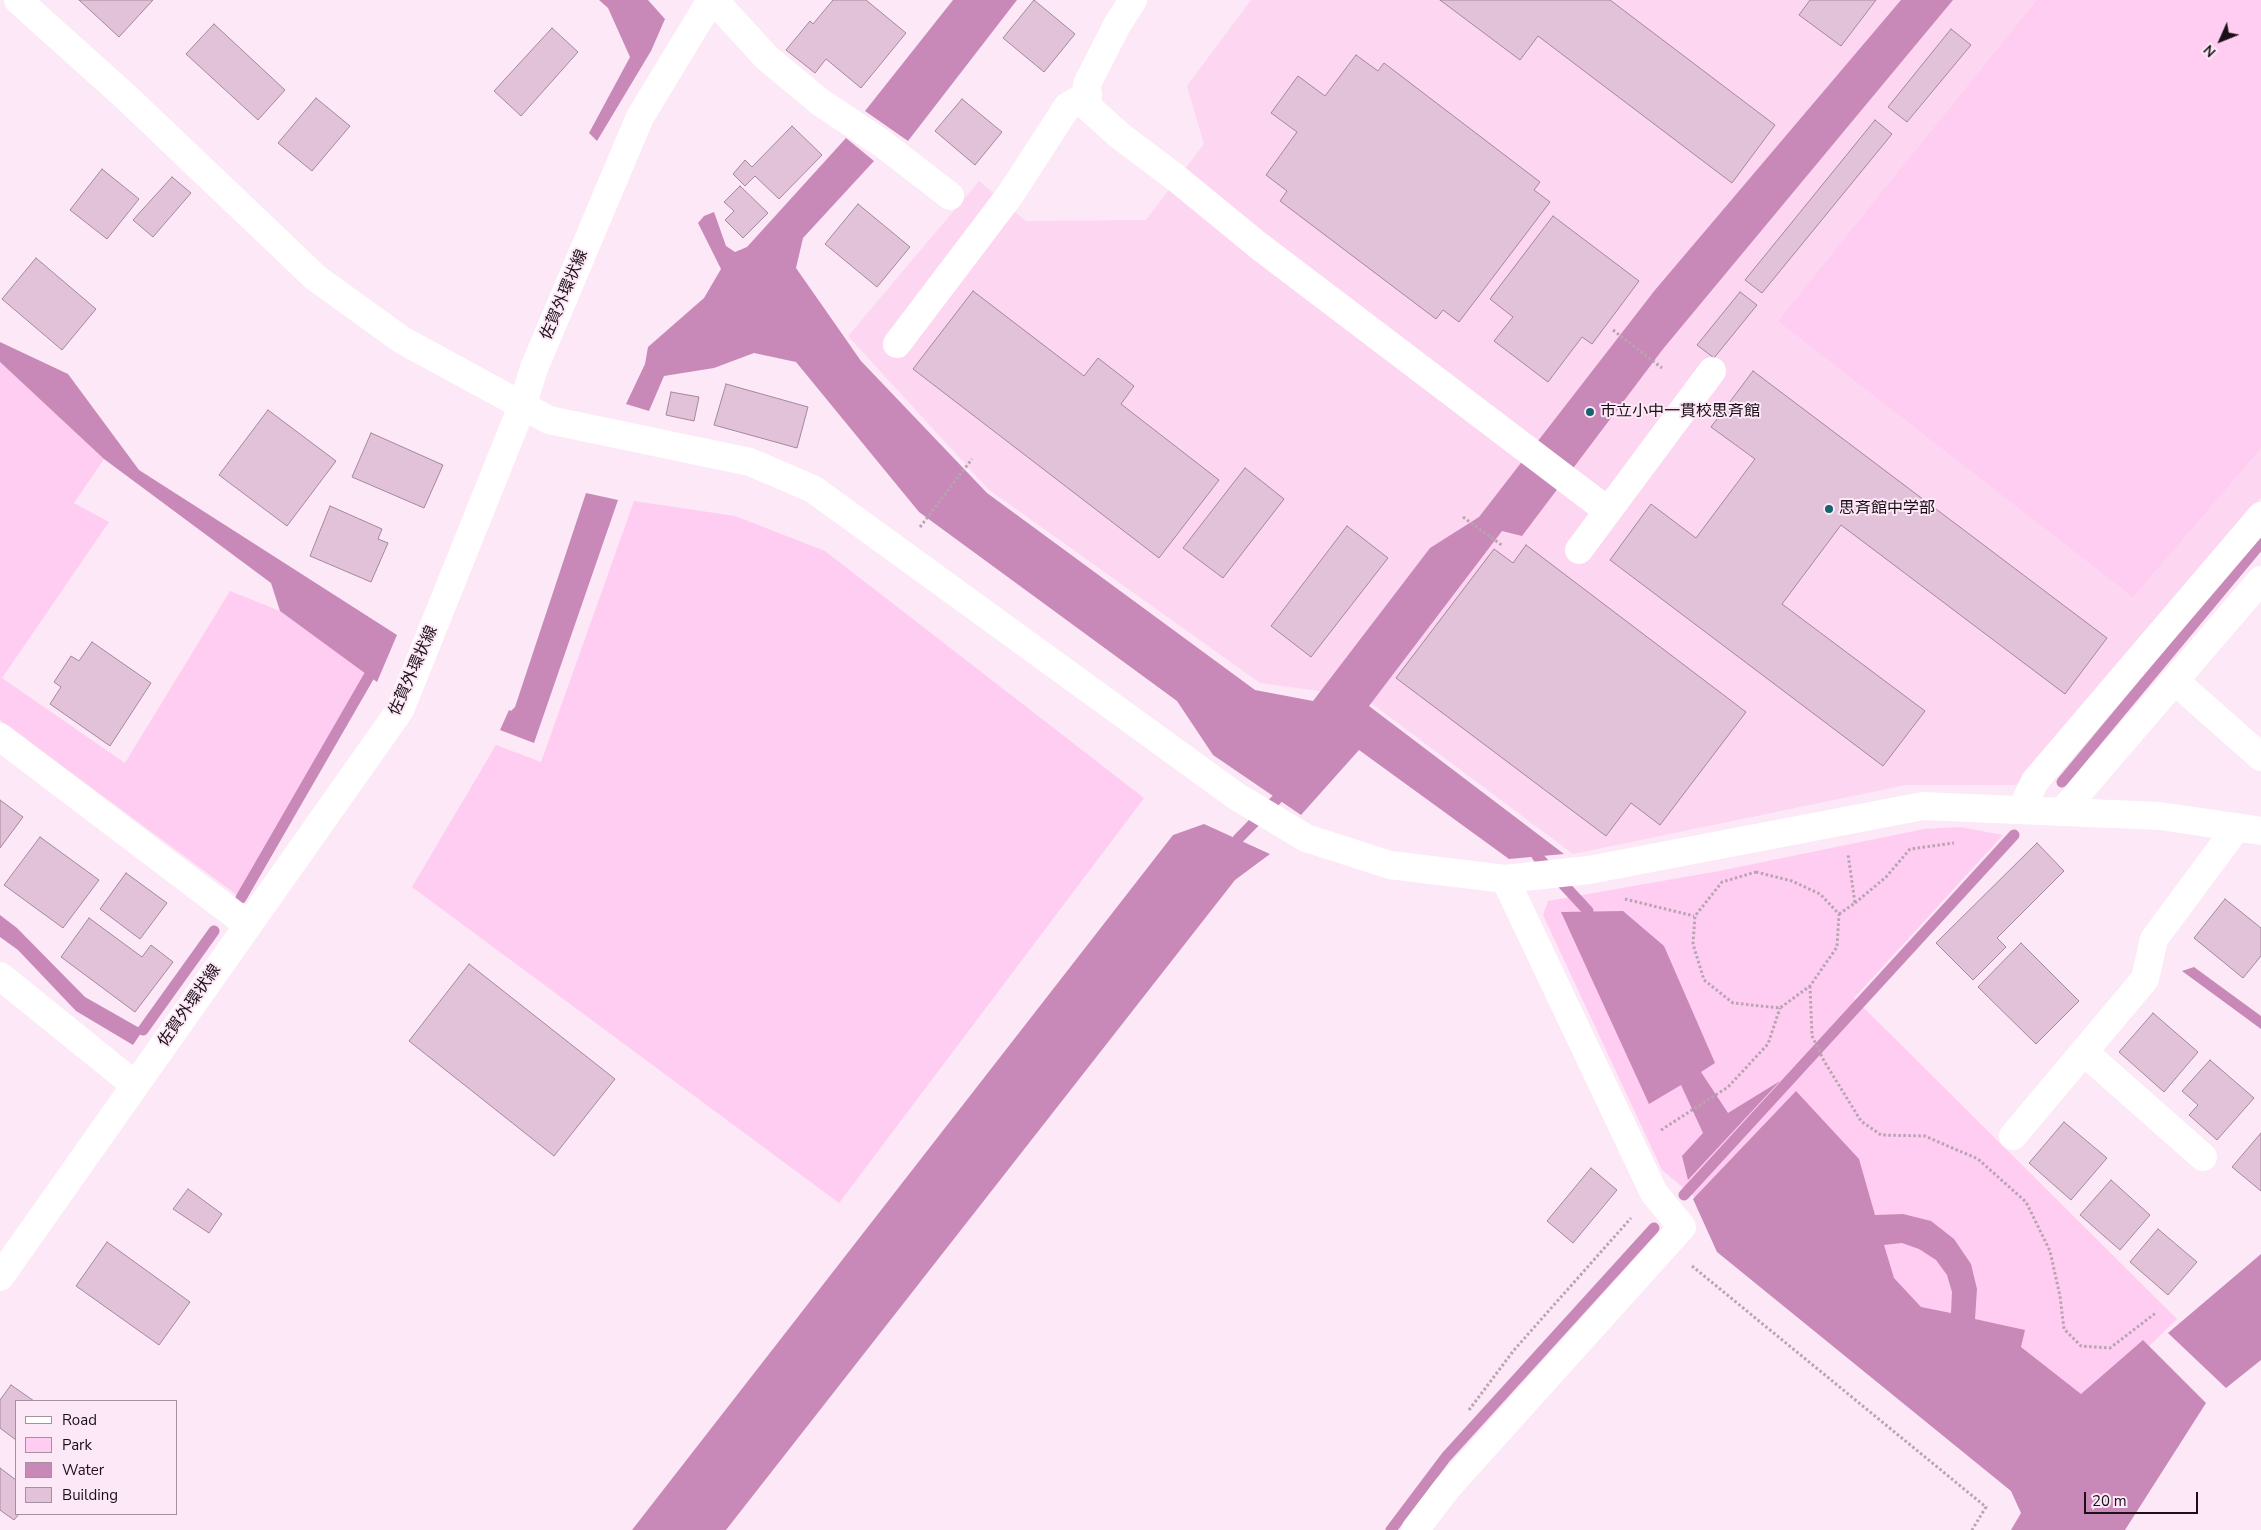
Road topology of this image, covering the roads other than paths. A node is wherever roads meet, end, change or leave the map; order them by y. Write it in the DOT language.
graph roads {
  1 [pos="18,0"];
  2 [pos="712,0"];
  3 [pos="1133,0"];
  4 [pos="1088,94"];
  5 [pos="950,196"];
  6 [pos="897,344"];
  7 [pos="1712,370"];
  8 [pos="522,404"];
  9 [pos="1608,511"];
  10 [pos="2261,516"];
  11 [pos="1579,550"];
  12 [pos="2261,580"];
  13 [pos="2175,682"];
  14 [pos="0,737"];
  15 [pos="2261,757"];
  16 [pos="2021,810"];
  17 [pos="2062,812"];
  18 [pos="2249,829"];
  19 [pos="1515,878"];
  20 [pos="247,924"];
  21 [pos="0,976"];
  22 [pos="2084,1052"];
  23 [pos="135,1085"];
  24 [pos="2013,1136"];
  25 [pos="2203,1157"];
  26 [pos="0,1277"];
  27 [pos="1415,1530"];
  1 -- 8 [label="street"];
  2 -- 5 [label="street"];
  2 -- 8 [label="street, 佐賀外環状線"];
  3 -- 4 [label="street"];
  4 -- 6 [label="street"];
  4 -- 9 [label="street"];
  7 -- 9 [label="street"];
  8 -- 19 [label="street"];
  8 -- 20 [label="street, 佐賀外環状線"];
  9 -- 11 [label="street"];
  10 -- 16 [label="street"];
  12 -- 13 [label="street"];
  13 -- 15 [label="street"];
  13 -- 17 [label="street"];
  14 -- 20 [label="street"];
  16 -- 17 [label="street"];
  16 -- 19 [label="street"];
  17 -- 18 [label="street"];
  18 -- 22 [label="street"];
  19 -- 27 [label="street"];
  20 -- 23 [label="street, 佐賀外環状線"];
  21 -- 23 [label="street"];
  22 -- 24 [label="street"];
  22 -- 25 [label="street"];
  23 -- 26 [label="street, 佐賀外環状線"];
}
